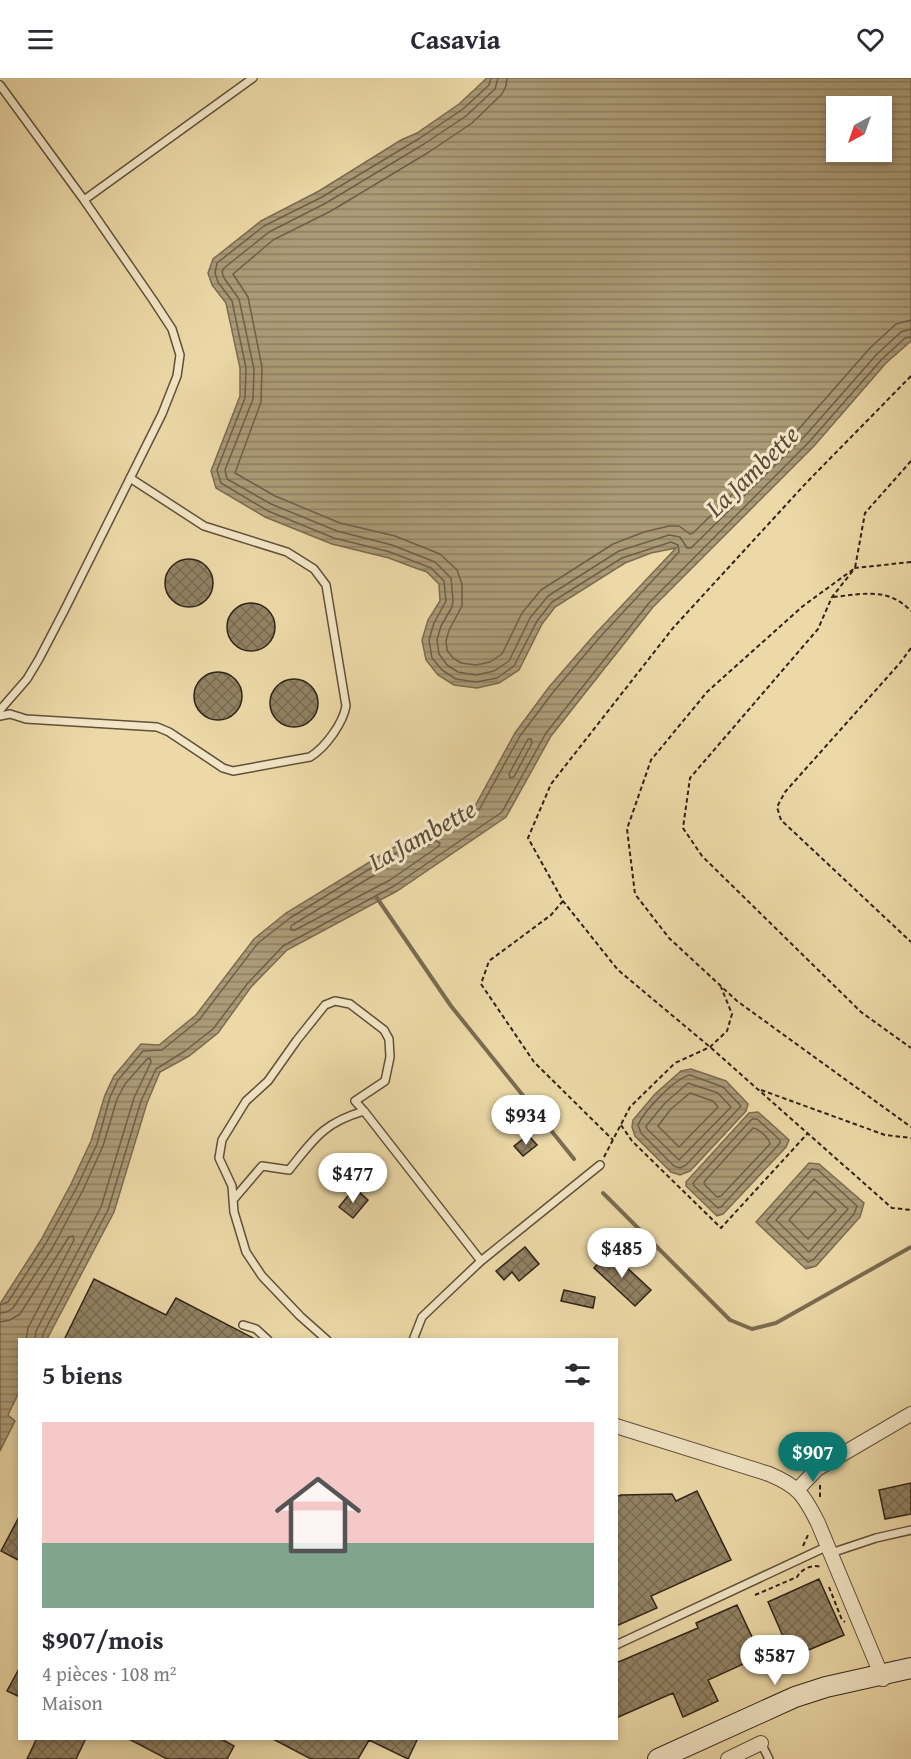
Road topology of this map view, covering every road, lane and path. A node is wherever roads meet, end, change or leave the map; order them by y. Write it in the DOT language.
graph roads {
  1 [pos="253,78"];
  2 [pos="0,85"];
  3 [pos="84,200"];
  4 [pos="911,376"];
  5 [pos="911,461"];
  6 [pos="130,478"];
  7 [pos="911,562"];
  8 [pos="855,568"];
  9 [pos="832,597"];
  10 [pos="911,611"];
  11 [pos="911,648"];
  12 [pos="0,711"];
  13 [pos="0,716"];
  14 [pos="563,901"];
  15 [pos="911,942"];
  16 [pos="720,985"];
  17 [pos="710,1047"];
  18 [pos="911,1048"];
  19 [pos="759,1089"];
  20 [pos="363,1112"];
  21 [pos="621,1125"];
  22 [pos="911,1127"];
  23 [pos="808,1133"];
  24 [pos="911,1138"];
  25 [pos="613,1140"];
  26 [pos="600,1165"];
  27 [pos="233,1200"];
  28 [pos="911,1210"];
  29 [pos="481,1261"];
  30 [pos="243,1325"];
  31 [pos="266,1338"];
  32 [pos="325,1338"];
  33 [pos="414,1338"];
  34 [pos="911,1414"];
  35 [pos="618,1427"];
  36 [pos="822,1480"];
  37 [pos="798,1489"];
  38 [pos="822,1504"];
  39 [pos="808,1527"];
  40 [pos="911,1530"];
  41 [pos="830,1550"];
  42 [pos="800,1551"];
  43 [pos="824,1568"];
  44 [pos="828,1583"];
  45 [pos="755,1595"];
  46 [pos="849,1623"];
  47 [pos="618,1644"];
  48 [pos="911,1668"];
  49 [pos="911,1673"];
  50 [pos="882,1676"];
  51 [pos="761,1743"];
  52 [pos="658,1759"];
  53 [pos="669,1759"];
  54 [pos="728,1759"];
  55 [pos="770,1759"];
  1 -- 3 [label="lane"];
  2 -- 3 [label="lane"];
  3 -- 6 [label="lane"];
  4 -- 14 [label="path"];
  5 -- 8 [label="path"];
  6 -- 12 [label="lane"];
  6 -- 13 [label="lane"];
  7 -- 8 [label="path"];
  8 -- 9 [label="path"];
  8 -- 16 [label="path"];
  9 -- 10 [label="path"];
  9 -- 18 [label="path"];
  11 -- 15 [label="path"];
  14 -- 17 [label="path"];
  14 -- 25 [label="path"];
  16 -- 17 [label="path"];
  16 -- 22 [label="path"];
  17 -- 19 [label="path"];
  17 -- 21 [label="path"];
  19 -- 23 [label="path"];
  19 -- 24 [label="path"];
  20 -- 27 [label="lane"];
  20 -- 27 [label="lane"];
  20 -- 29 [label="lane"];
  21 -- 23 [label="path"];
  21 -- 25 [label="path"];
  23 -- 28 [label="path"];
  25 -- 26 [label="path"];
  26 -- 29 [label="lane"];
  27 -- 32 [label="lane"];
  29 -- 33 [label="lane"];
  30 -- 31 [label="lane"];
  34 -- 37 [label="street"];
  35 -- 37 [label="street"];
  36 -- 38 [label="path"];
  37 -- 41 [label="street"];
  39 -- 42 [label="path"];
  40 -- 41 [label="lane"];
  41 -- 47 [label="lane"];
  41 -- 50 [label="street"];
  43 -- 45 [label="path"];
  44 -- 46 [label="path"];
  48 -- 50 [label="main road"];
  49 -- 50 [label="main road"];
  50 -- 52 [label="main road"];
  50 -- 53 [label="main road"];
  51 -- 54 [label="street"];
  51 -- 55 [label="lane"];
}
